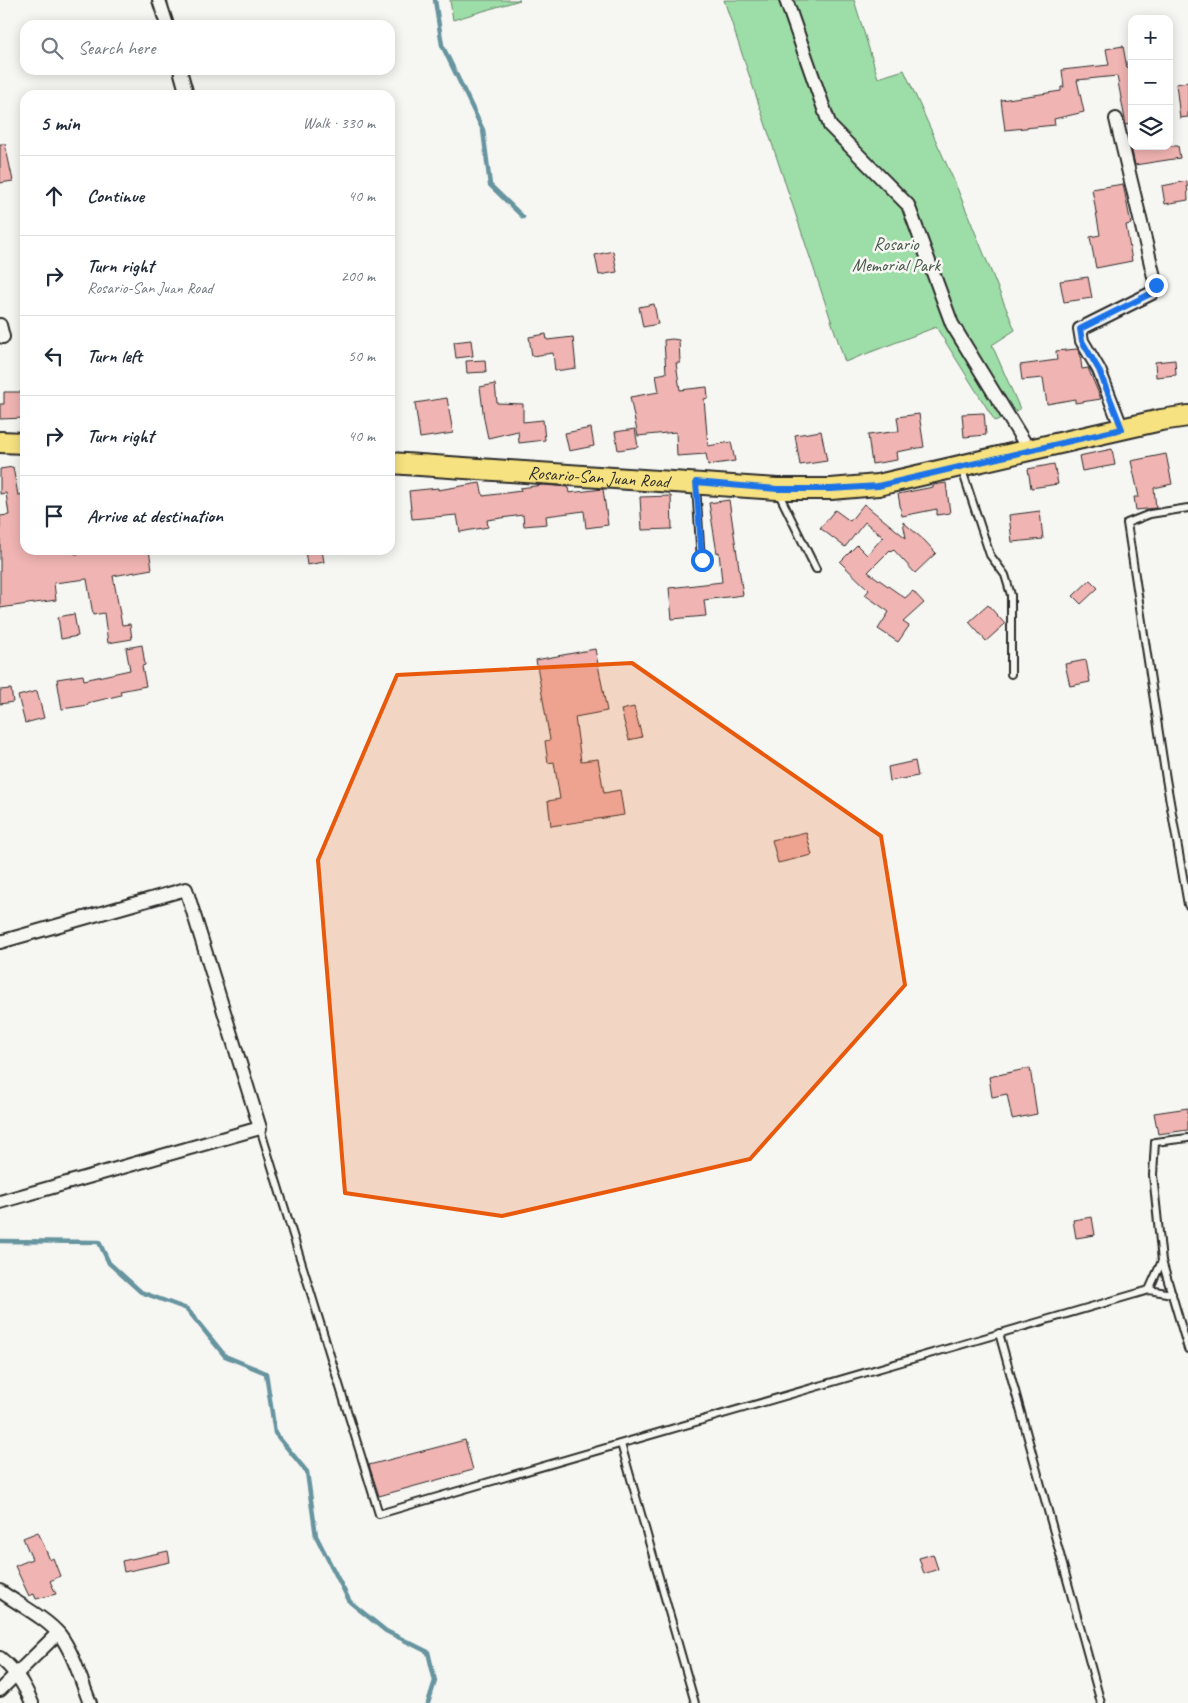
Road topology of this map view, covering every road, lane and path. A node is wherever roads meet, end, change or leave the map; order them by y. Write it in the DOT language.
graph roads {
  1 [pos="160,0"];
  2 [pos="786,0"];
  3 [pos="166,20"];
  4 [pos="181,75"];
  5 [pos="186,90"];
  6 [pos="1116,119"];
  7 [pos="1188,416"];
  8 [pos="1122,429"];
  9 [pos="0,442"];
  10 [pos="20,443"];
  11 [pos="1029,450"];
  12 [pos="395,463"];
  13 [pos="961,466"];
  14 [pos="696,482"];
  15 [pos="777,489"];
  16 [pos="1188,508"];
  17 [pos="702,560"];
  18 [pos="816,569"];
  19 [pos="1010,674"];
  20 [pos="1188,905"];
  21 [pos="0,942"];
  22 [pos="260,1128"];
  23 [pos="1188,1138"];
  24 [pos="0,1202"];
  25 [pos="1162,1261"];
  26 [pos="1149,1290"];
  27 [pos="1172,1294"];
  28 [pos="999,1333"];
  29 [pos="1188,1349"];
  30 [pos="620,1444"];
  31 [pos="0,1591"];
  32 [pos="58,1634"];
  33 [pos="0,1658"];
  34 [pos="16,1675"];
  35 [pos="0,1690"];
  36 [pos="32,1703"];
  37 [pos="90,1703"];
  38 [pos="695,1703"];
  39 [pos="1100,1703"];
  1 -- 3 [label="street"];
  2 -- 11 [label="street"];
  4 -- 5 [label="street"];
  6 -- 8 [label="street"];
  7 -- 8 [label="main road, Rosario-San Juan Road"];
  8 -- 11 [label="main road, Rosario-San Juan Road"];
  9 -- 10 [label="main road"];
  11 -- 13 [label="main road, Rosario-San Juan Road"];
  12 -- 14 [label="main road, Rosario-San Juan Road"];
  13 -- 15 [label="main road, Rosario-San Juan Road"];
  13 -- 19 [label="lane"];
  14 -- 15 [label="main road, Rosario-San Juan Road"];
  14 -- 17 [label="lane"];
  15 -- 18 [label="lane"];
  16 -- 20 [label="lane"];
  21 -- 22 [label="street"];
  22 -- 24 [label="street"];
  22 -- 30 [label="lane"];
  23 -- 25 [label="lane"];
  25 -- 26 [label="lane"];
  25 -- 27 [label="lane"];
  26 -- 27 [label="lane"];
  26 -- 28 [label="lane"];
  27 -- 29 [label="lane"];
  28 -- 30 [label="lane"];
  28 -- 39 [label="lane"];
  30 -- 38 [label="lane"];
  31 -- 32 [label="street"];
  32 -- 34 [label="street"];
  32 -- 37 [label="street"];
  33 -- 34 [label="street"];
  34 -- 35 [label="street"];
  34 -- 36 [label="street"];
}
